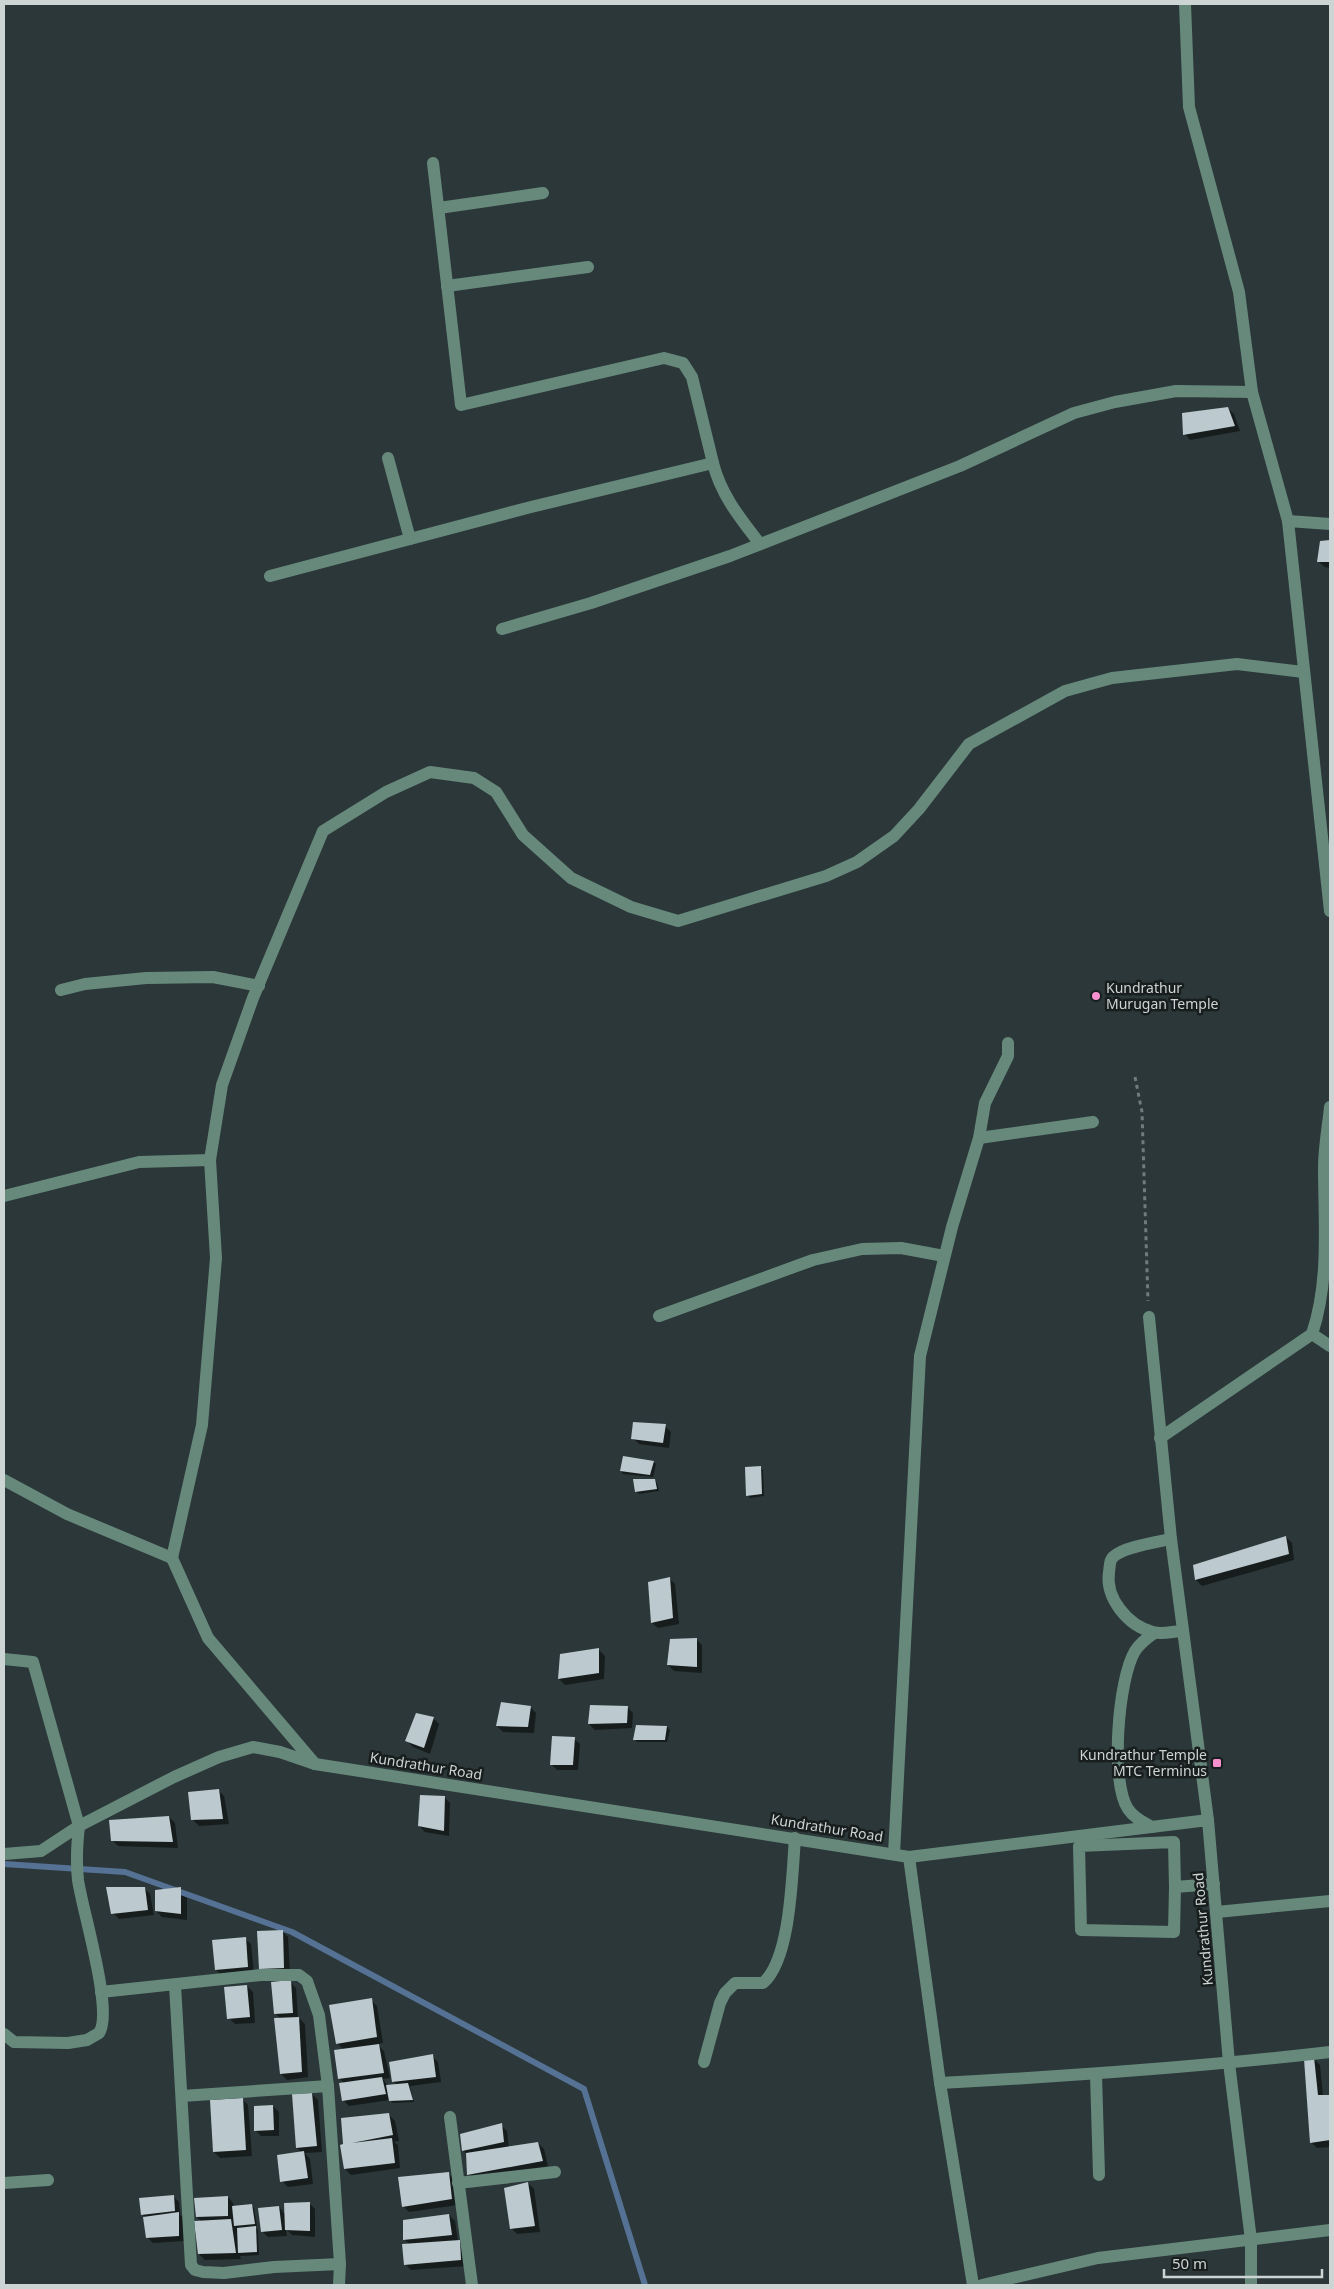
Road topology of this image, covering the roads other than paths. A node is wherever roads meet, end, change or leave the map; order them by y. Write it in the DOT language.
graph roads {
  1 [pos="1185,4"];
  2 [pos="433,163"];
  3 [pos="543,194"];
  4 [pos="439,208"];
  5 [pos="588,267"];
  6 [pos="448,286"];
  7 [pos="1252,392"];
  8 [pos="388,458"];
  9 [pos="713,463"];
  10 [pos="1288,521"];
  11 [pos="1330,524"];
  12 [pos="410,539"];
  13 [pos="760,544"];
  14 [pos="270,576"];
  15 [pos="502,629"];
  16 [pos="1303,672"];
  17 [pos="1330,911"];
  18 [pos="258,986"];
  19 [pos="61,990"];
  20 [pos="1008,1043"];
  21 [pos="1330,1107"];
  22 [pos="1093,1122"];
  23 [pos="978,1138"];
  24 [pos="210,1160"];
  25 [pos="1327,1164"];
  26 [pos="4,1196"];
  27 [pos="944,1256"];
  28 [pos="659,1316"];
  29 [pos="1149,1317"];
  30 [pos="1312,1334"];
  31 [pos="1330,1346"];
  32 [pos="1160,1438"];
  33 [pos="4,1480"];
  34 [pos="1171,1539"];
  35 [pos="172,1558"];
  36 [pos="1184,1630"];
  37 [pos="1154,1633"];
  38 [pos="4,1659"];
  39 [pos="315,1764"];
  40 [pos="1208,1820"];
  41 [pos="79,1826"];
  42 [pos="1152,1827"];
  43 [pos="795,1838"];
  44 [pos="4,1854"];
  45 [pos="894,1854"];
  46 [pos="909,1857"];
  47 [pos="1214,1884"];
  48 [pos="1175,1886"];
  49 [pos="1330,1901"];
  50 [pos="1217,1912"];
  51 [pos="175,1985"];
  52 [pos="101,1992"];
  53 [pos="4,2034"];
  54 [pos="1330,2052"];
  55 [pos="704,2062"];
  56 [pos="1229,2063"];
  57 [pos="1096,2075"];
  58 [pos="940,2083"];
  59 [pos="328,2086"];
  60 [pos="182,2096"];
  61 [pos="450,2117"];
  62 [pos="556,2172"];
  63 [pos="1099,2174"];
  64 [pos="48,2180"];
  65 [pos="458,2183"];
  66 [pos="4,2184"];
  67 [pos="1330,2230"];
  68 [pos="1251,2240"];
  69 [pos="340,2264"];
  70 [pos="339,2285"];
  71 [pos="472,2285"];
  72 [pos="973,2285"];
  73 [pos="982,2285"];
  74 [pos="1252,2285"];
  1 -- 7 [label="street"];
  2 -- 4 [label="street"];
  3 -- 4 [label="street"];
  4 -- 6 [label="street"];
  5 -- 6 [label="street"];
  6 -- 9 [label="street"];
  7 -- 10 [label="street"];
  7 -- 13 [label="street"];
  8 -- 12 [label="street"];
  9 -- 12 [label="street"];
  9 -- 13 [label="street"];
  10 -- 11 [label="street"];
  10 -- 16 [label="street"];
  12 -- 14 [label="street"];
  13 -- 15 [label="street"];
  16 -- 17 [label="street"];
  16 -- 18 [label="street"];
  18 -- 19 [label="street"];
  18 -- 24 [label="street"];
  20 -- 23 [label="street"];
  21 -- 25 [label="street"];
  22 -- 23 [label="street"];
  23 -- 27 [label="street"];
  24 -- 26 [label="street"];
  24 -- 35 [label="street"];
  25 -- 30 [label="street"];
  27 -- 28 [label="street"];
  27 -- 45 [label="street"];
  29 -- 32 [label="street"];
  30 -- 31 [label="street"];
  30 -- 32 [label="street"];
  32 -- 34 [label="street"];
  33 -- 35 [label="street"];
  34 -- 36 [label="street"];
  34 -- 37 [label="street"];
  35 -- 39 [label="street"];
  36 -- 37 [label="street"];
  36 -- 40 [label="street"];
  37 -- 42 [label="street"];
  38 -- 41 [label="street"];
  39 -- 41 [label="street, Kundrathur Road"];
  39 -- 43 [label="street, Kundrathur Road"];
  40 -- 42 [label="street, Kundrathur Road"];
  40 -- 47 [label="street, Kundrathur Road"];
  41 -- 44 [label="street, Kundrathur Road"];
  41 -- 52 [label="street"];
  42 -- 46 [label="street, Kundrathur Road"];
  43 -- 45 [label="street, Kundrathur Road"];
  43 -- 55 [label="street"];
  45 -- 46 [label="street, Kundrathur Road"];
  46 -- 58 [label="street"];
  47 -- 48 [label="street"];
  47 -- 50 [label="street, Kundrathur Road"];
  48 -- 48 [label="street"];
  49 -- 50 [label="street"];
  50 -- 56 [label="street, Kundrathur Road"];
  51 -- 52 [label="street"];
  51 -- 59 [label="street"];
  51 -- 60 [label="street"];
  52 -- 53 [label="street"];
  54 -- 56 [label="street"];
  56 -- 57 [label="street"];
  56 -- 68 [label="street, Kundrathur Road"];
  57 -- 58 [label="street"];
  57 -- 63 [label="street"];
  58 -- 72 [label="street"];
  59 -- 60 [label="street"];
  59 -- 69 [label="street"];
  60 -- 69 [label="street"];
  61 -- 65 [label="street"];
  62 -- 65 [label="street"];
  64 -- 66 [label="street"];
  65 -- 71 [label="street"];
  67 -- 68 [label="street"];
  68 -- 73 [label="street"];
  68 -- 74 [label="street, Kundrathur Road"];
  69 -- 70 [label="street"];
}
